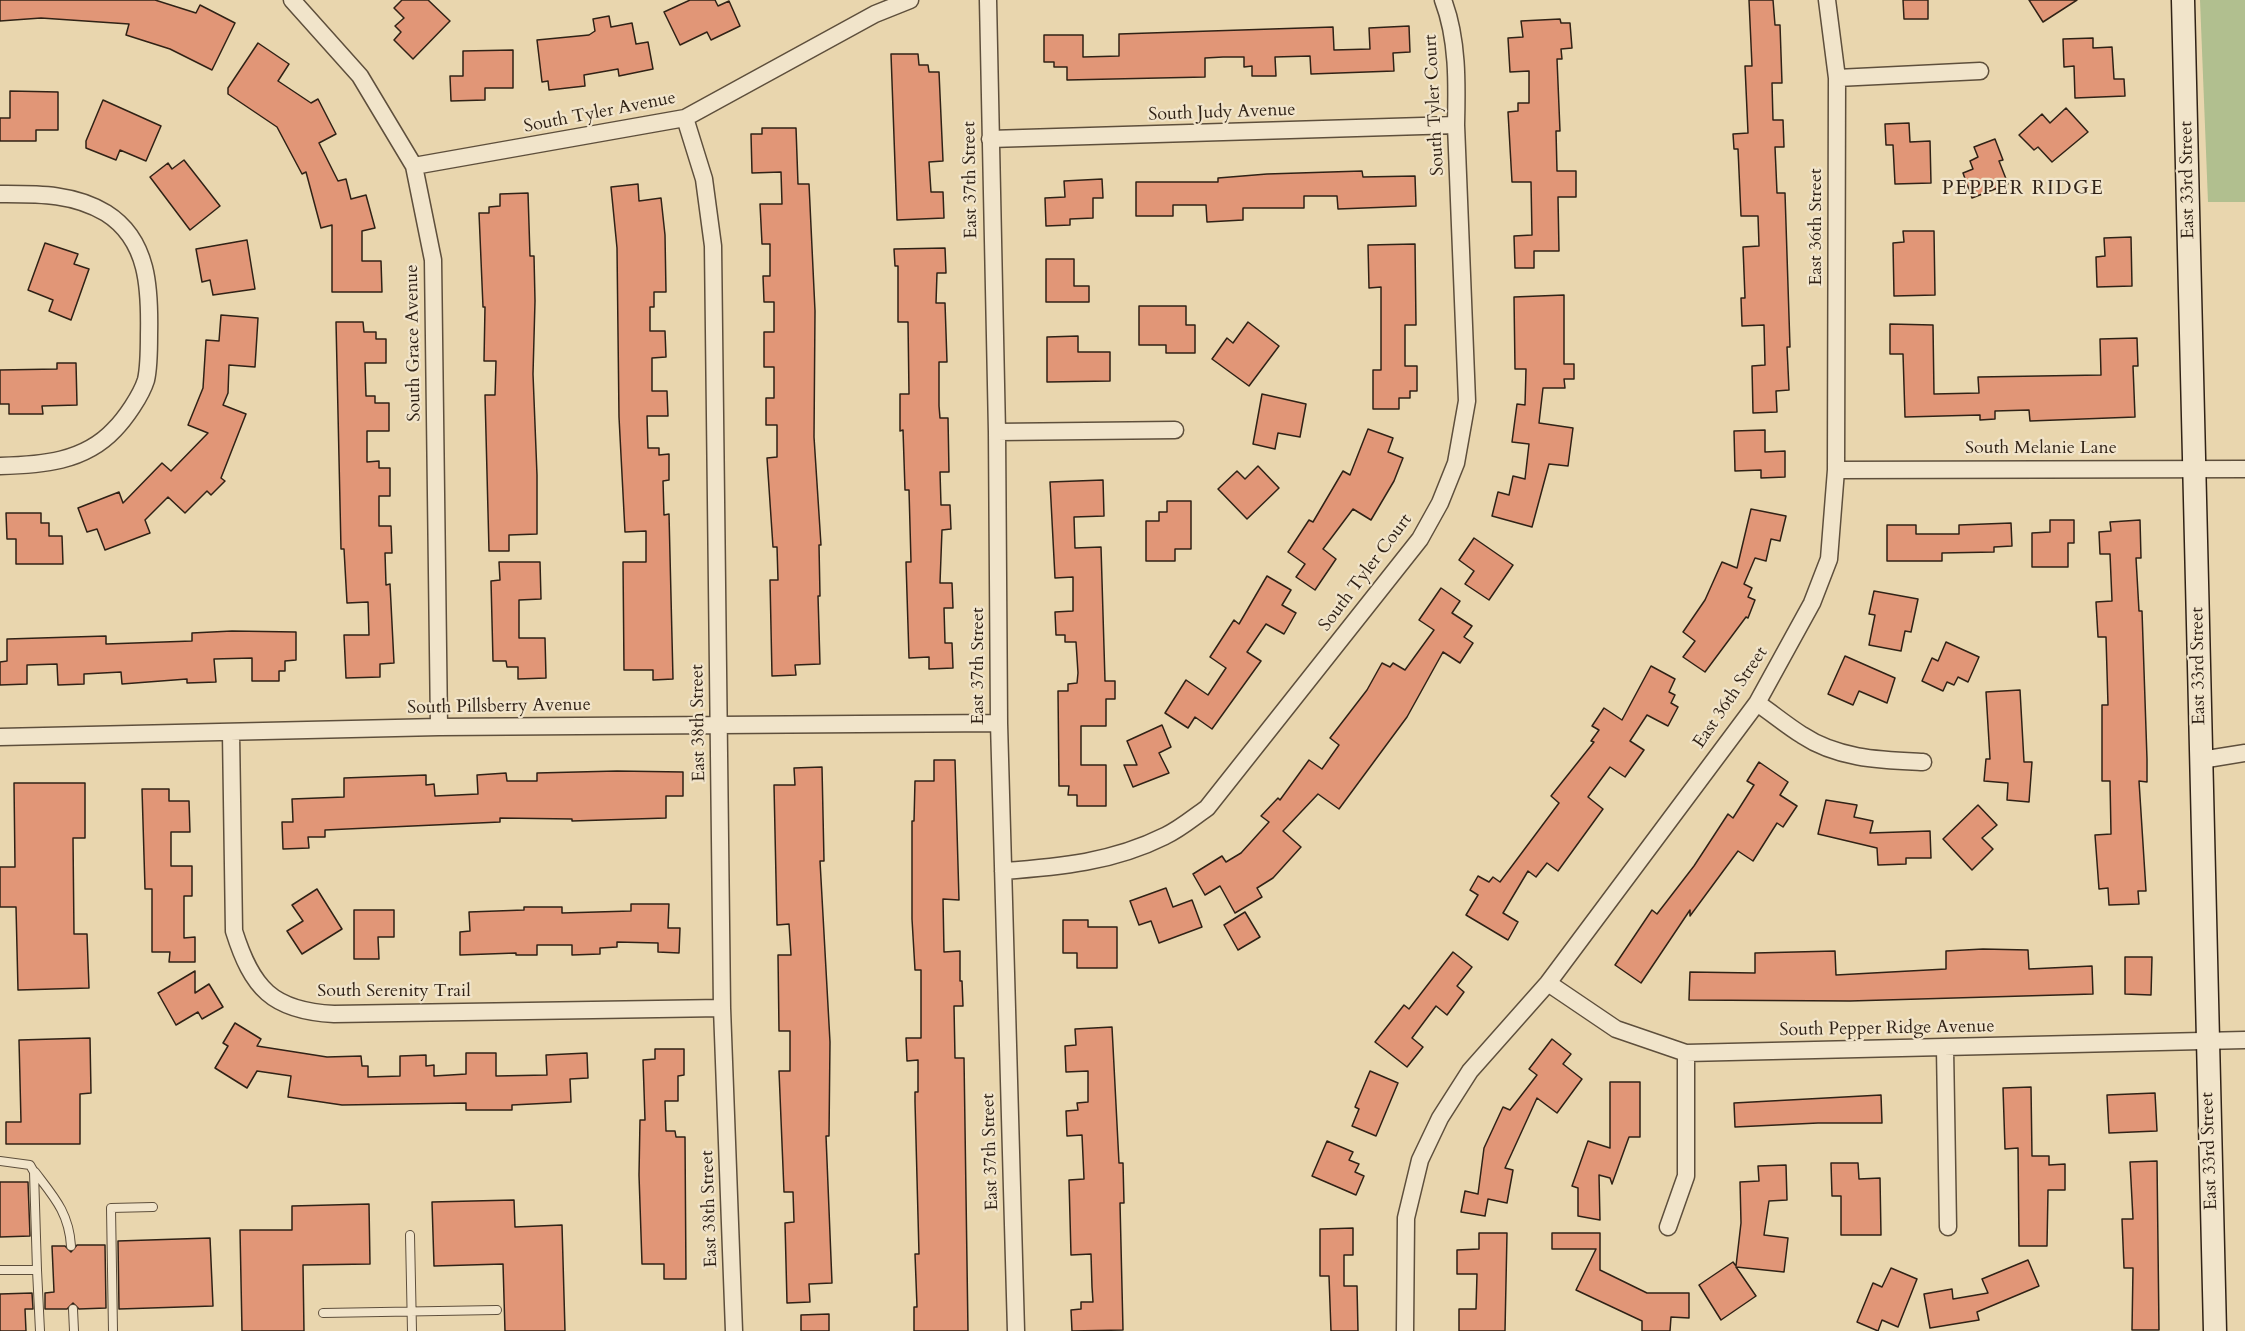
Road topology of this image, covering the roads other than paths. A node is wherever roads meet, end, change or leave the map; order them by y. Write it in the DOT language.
graph roads {
  1 [pos="292,0"];
  2 [pos="910,0"];
  3 [pos="988,0"];
  4 [pos="1443,0"];
  5 [pos="1827,0"];
  6 [pos="2183,0"];
  7 [pos="1980,71"];
  8 [pos="1837,78"];
  9 [pos="685,118"];
  10 [pos="1456,125"];
  11 [pos="990,139"];
  12 [pos="414,166"];
  13 [pos="0,194"];
  14 [pos="1175,430"];
  15 [pos="997,432"];
  16 [pos="0,466"];
  17 [pos="2194,468"];
  18 [pos="2245,469"];
  19 [pos="1836,470"];
  20 [pos="1756,703"];
  21 [pos="999,723"];
  22 [pos="718,724"];
  23 [pos="439,727"];
  24 [pos="231,733"];
  25 [pos="0,737"];
  26 [pos="2245,753"];
  27 [pos="2201,760"];
  28 [pos="1923,762"];
  29 [pos="1003,871"];
  30 [pos="1548,983"];
  31 [pos="722,1008"];
  32 [pos="2207,1040"];
  33 [pos="2245,1040"];
  34 [pos="1945,1048"];
  35 [pos="1686,1053"];
  36 [pos="0,1161"];
  37 [pos="34,1172"];
  38 [pos="153,1207"];
  39 [pos="1668,1227"];
  40 [pos="1948,1227"];
  41 [pos="410,1235"];
  42 [pos="71,1245"];
  43 [pos="0,1270"];
  44 [pos="37,1270"];
  45 [pos="73,1309"];
  46 [pos="497,1310"];
  47 [pos="411,1311"];
  48 [pos="322,1313"];
  49 [pos="40,1331"];
  50 [pos="74,1331"];
  51 [pos="113,1331"];
  52 [pos="412,1331"];
  53 [pos="734,1331"];
  54 [pos="1016,1331"];
  55 [pos="1405,1331"];
  56 [pos="2215,1331"];
  1 -- 12 [label="street, South Grace Avenue"];
  2 -- 9 [label="street, South Tyler Avenue"];
  3 -- 11 [label="street, East 37th Street"];
  4 -- 10 [label="street, South Tyler Court"];
  5 -- 8 [label="street, East 36th Street"];
  6 -- 17 [label="street, East 33rd Street"];
  7 -- 8 [label="street"];
  8 -- 19 [label="street, East 36th Street"];
  9 -- 12 [label="street, South Tyler Avenue"];
  9 -- 22 [label="street, East 38th Street"];
  10 -- 11 [label="street, South Judy Avenue"];
  10 -- 29 [label="street, South Tyler Court"];
  11 -- 15 [label="street, East 37th Street"];
  12 -- 23 [label="street, South Grace Avenue"];
  13 -- 16 [label="street"];
  14 -- 15 [label="street"];
  15 -- 21 [label="street, East 37th Street"];
  17 -- 18 [label="street, South Melanie Lane"];
  17 -- 19 [label="street, South Melanie Lane"];
  17 -- 27 [label="street, East 33rd Street"];
  19 -- 20 [label="street, East 36th Street"];
  20 -- 28 [label="street"];
  20 -- 30 [label="street, East 36th Street"];
  21 -- 22 [label="street, South Pillsberry Avenue"];
  21 -- 29 [label="street, East 37th Street"];
  22 -- 23 [label="street, South Pillsberry Avenue"];
  22 -- 31 [label="street, East 38th Street"];
  23 -- 24 [label="street, South Pillsberry Avenue"];
  24 -- 25 [label="street, South Pillsberry Avenue"];
  24 -- 31 [label="street, South Serenity Trail"];
  26 -- 27 [label="street"];
  27 -- 32 [label="street, East 33rd Street"];
  29 -- 54 [label="street, East 37th Street"];
  30 -- 35 [label="street, South Pepper Ridge Avenue"];
  30 -- 55 [label="street, East 36th Street"];
  31 -- 53 [label="street, East 38th Street"];
  32 -- 33 [label="street, South Pepper Ridge Avenue"];
  32 -- 34 [label="street, South Pepper Ridge Avenue"];
  32 -- 56 [label="street, East 33rd Street"];
  34 -- 35 [label="street, South Pepper Ridge Avenue"];
  34 -- 40 [label="street"];
  35 -- 39 [label="street"];
  36 -- 37 [label="lane"];
  37 -- 42 [label="lane"];
  37 -- 44 [label="lane"];
  38 -- 51 [label="lane"];
  41 -- 47 [label="lane"];
  43 -- 44 [label="lane"];
  44 -- 49 [label="lane"];
  45 -- 50 [label="lane"];
  46 -- 47 [label="lane"];
  47 -- 48 [label="lane"];
  47 -- 52 [label="lane"];
}
